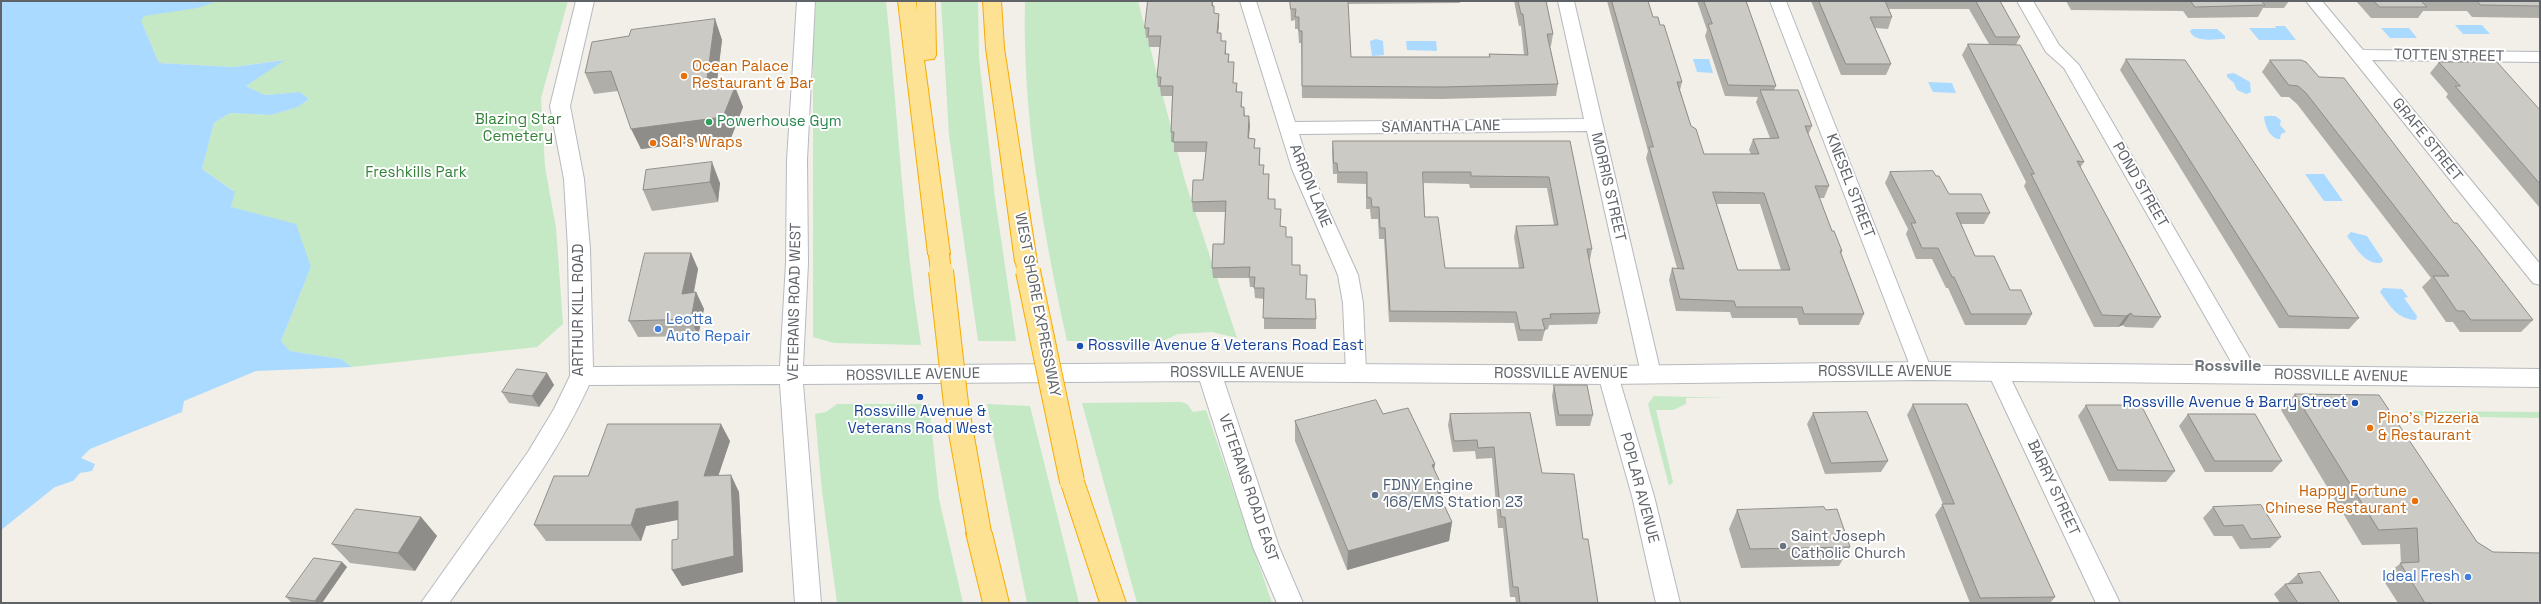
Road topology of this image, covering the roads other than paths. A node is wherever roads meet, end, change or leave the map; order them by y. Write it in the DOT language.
graph roads {
  1 [pos="585,1"];
  2 [pos="806,1"];
  3 [pos="906,1"];
  4 [pos="926,1"];
  5 [pos="1248,1"];
  6 [pos="1566,1"];
  7 [pos="1778,1"];
  8 [pos="2025,1"];
  9 [pos="2314,1"];
  10 [pos="994,3"];
  11 [pos="2358,55"];
  12 [pos="2540,57"];
  13 [pos="1594,125"];
  14 [pos="1287,128"];
  15 [pos="940,254"];
  16 [pos="2540,278"];
  17 [pos="1209,372"];
  18 [pos="1356,372"];
  19 [pos="1922,372"];
  20 [pos="1998,373"];
  21 [pos="1608,374"];
  22 [pos="1650,374"];
  23 [pos="2249,375"];
  24 [pos="582,376"];
  25 [pos="791,376"];
  26 [pos="2540,378"];
  27 [pos="434,603"];
  28 [pos="808,603"];
  29 [pos="996,603"];
  30 [pos="1113,603"];
  31 [pos="1290,603"];
  32 [pos="1668,603"];
  33 [pos="2108,603"];
  1 -- 24 [label="street, ARTHUR KILL ROAD"];
  2 -- 25 [label="street, VETERANS ROAD WEST"];
  3 -- 15 [label="highway"];
  4 -- 15 [label="highway"];
  5 -- 14 [label="street, ARRON LANE"];
  6 -- 13 [label="street, MORRIS STREET"];
  7 -- 19 [label="street, KNESEL STREET"];
  8 -- 23 [label="street, POND STREET"];
  9 -- 11 [label="street, GRAFE STREET"];
  10 -- 30 [label="highway, WEST SHORE EXPRESSWAY, bridge"];
  11 -- 12 [label="street, TOTTEN STREET"];
  11 -- 16 [label="street, GRAFE STREET"];
  13 -- 14 [label="street, SAMANTHA LANE"];
  13 -- 22 [label="street, MORRIS STREET"];
  14 -- 18 [label="street, ARRON LANE"];
  15 -- 29 [label="highway, bridge"];
  17 -- 18 [label="street, ROSSVILLE AVENUE"];
  17 -- 25 [label="street, ROSSVILLE AVENUE"];
  17 -- 31 [label="street, VETERANS ROAD EAST"];
  18 -- 21 [label="street, ROSSVILLE AVENUE"];
  19 -- 20 [label="street, ROSSVILLE AVENUE"];
  19 -- 22 [label="street, ROSSVILLE AVENUE"];
  20 -- 23 [label="street, ROSSVILLE AVENUE"];
  20 -- 33 [label="street, BARRY STREET"];
  21 -- 22 [label="street, ROSSVILLE AVENUE"];
  21 -- 32 [label="street, POPLAR AVENUE"];
  23 -- 26 [label="street, ROSSVILLE AVENUE"];
  24 -- 25 [label="street, ROSSVILLE AVENUE"];
  24 -- 27 [label="street, ARTHUR KILL ROAD"];
  25 -- 28 [label="street, VETERANS ROAD WEST"];
}
